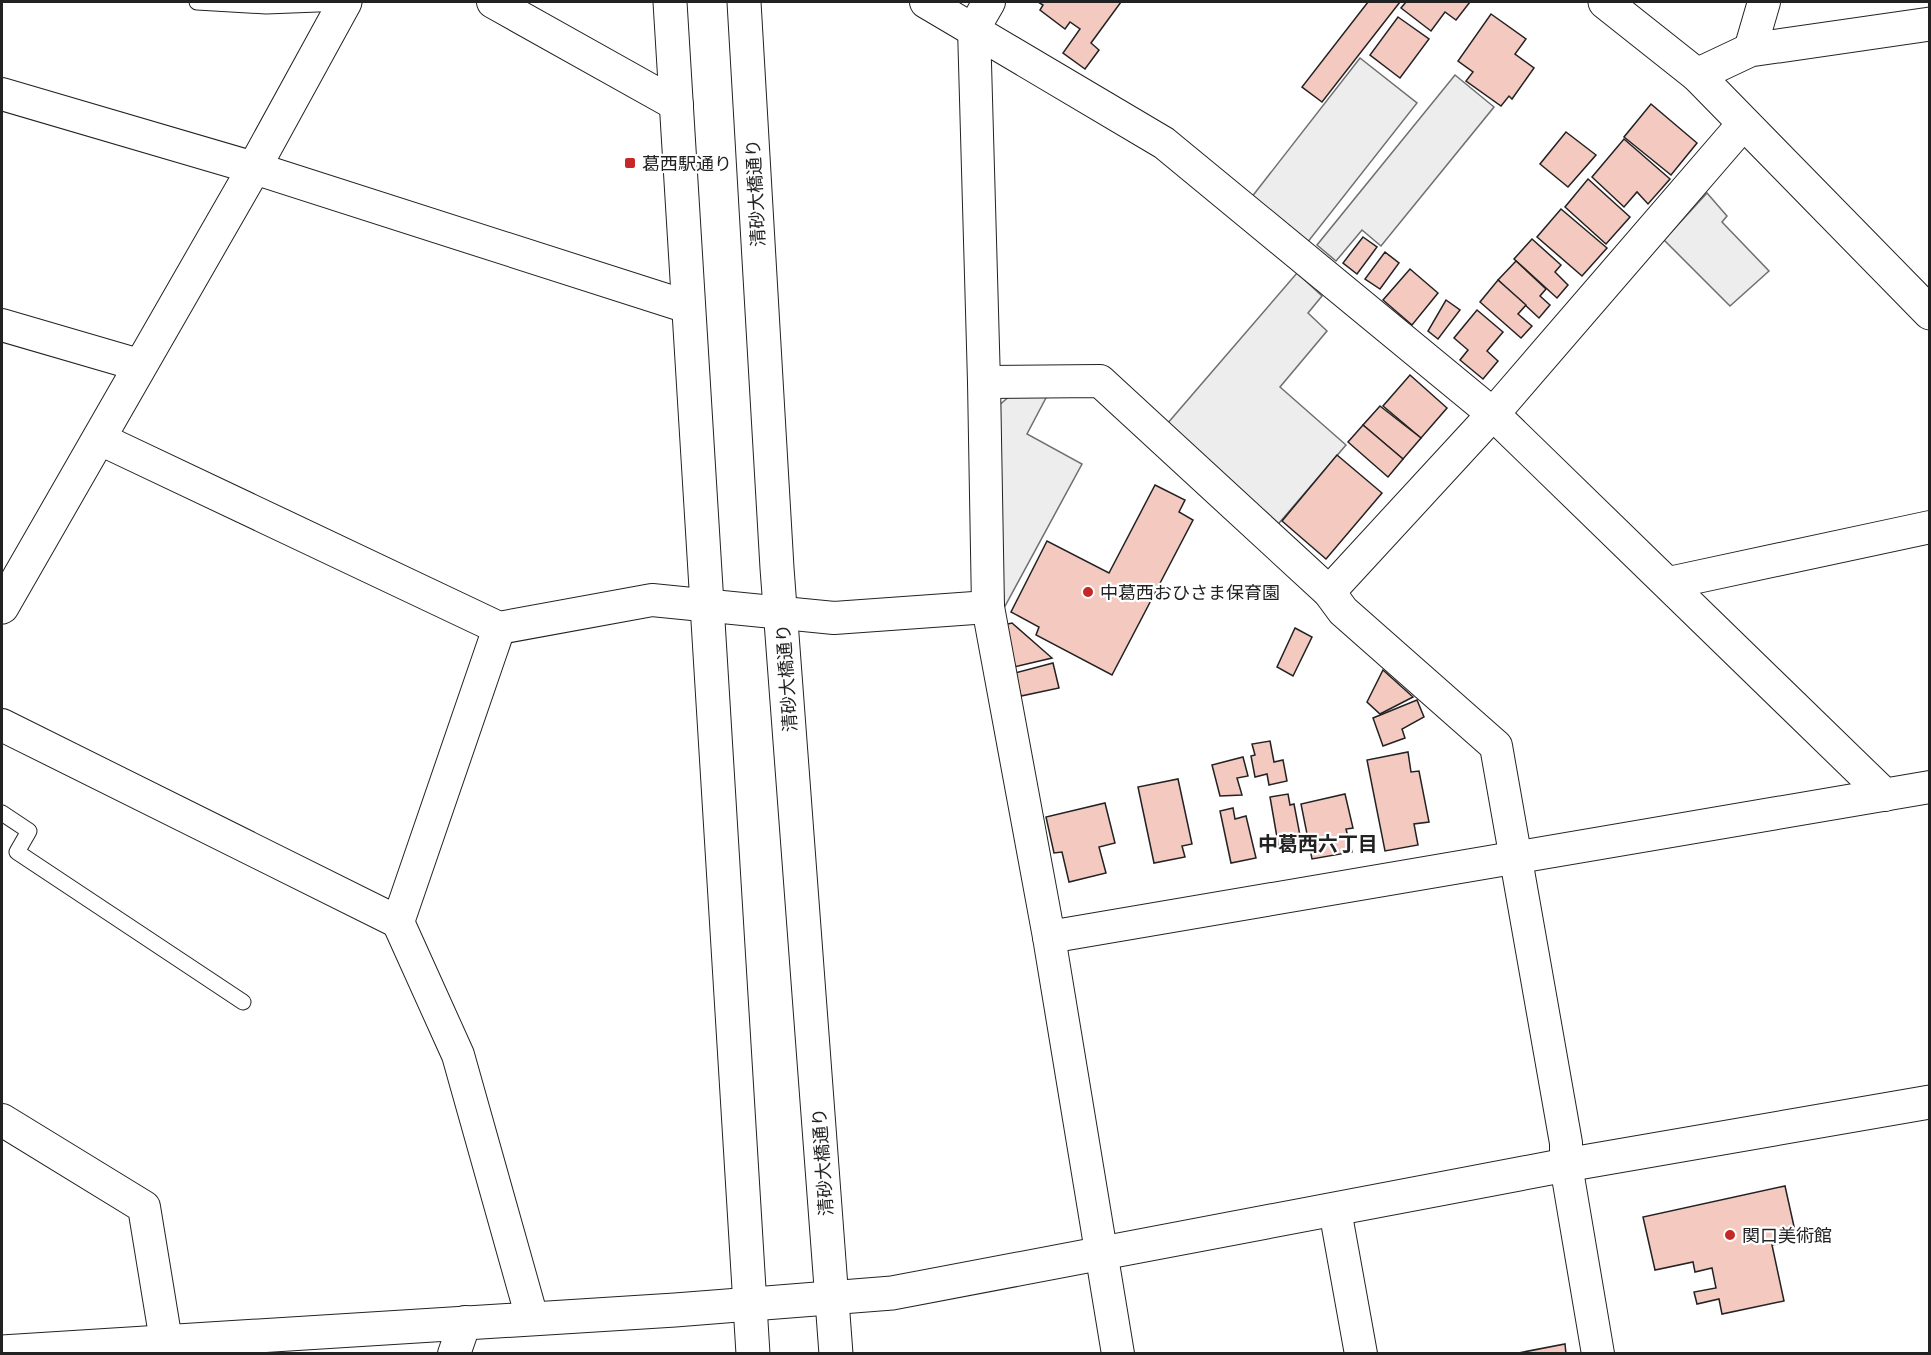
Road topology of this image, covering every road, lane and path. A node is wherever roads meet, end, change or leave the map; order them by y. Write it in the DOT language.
graph roads {
  1 [pos="197,2"];
  2 [pos="345,2"];
  3 [pos="493,2"];
  4 [pos="670,2"];
  5 [pos="744,2"];
  6 [pos="926,2"];
  7 [pos="1605,2"];
  8 [pos="1764,2"];
  9 [pos="982,14"];
  10 [pos="1929,24"];
  11 [pos="1750,50"];
  12 [pos="1696,75"];
  13 [pos="2,94"];
  14 [pos="677,105"];
  15 [pos="1744,123"];
  16 [pos="254,168"];
  17 [pos="687,307"];
  18 [pos="1929,313"];
  19 [pos="2,325"];
  20 [pos="140,365"];
  21 [pos="984,381"];
  22 [pos="1492,414"];
  23 [pos="100,439"];
  24 [pos="1929,527"];
  25 [pos="1669,583"];
  26 [pos="1329,592"];
  27 [pos="706,605"];
  28 [pos="2,607"];
  29 [pos="988,607"];
  30 [pos="781,613"];
  31 [pos="499,628"];
  32 [pos="2,725"];
  33 [pos="1929,787"];
  34 [pos="1885,795"];
  35 [pos="2,813"];
  36 [pos="1515,857"];
  37 [pos="398,922"];
  38 [pos="1049,937"];
  39 [pos="243,1002"];
  40 [pos="1929,1102"];
  41 [pos="2,1120"];
  42 [pos="1566,1165"];
  43 [pos="1335,1210"];
  44 [pos="1100,1256"];
  45 [pos="832,1297"];
  46 [pos="749,1304"];
  47 [pos="532,1318"];
  48 [pos="465,1322"];
  49 [pos="165,1347"];
  50 [pos="13,1352"];
  51 [pos="454,1353"];
  52 [pos="753,1353"];
  53 [pos="836,1353"];
  54 [pos="1118,1353"];
  55 [pos="1361,1353"];
  56 [pos="1598,1353"];
  1 -- 2 [label="lane"];
  2 -- 16 [label="street"];
  3 -- 14 [label="street"];
  4 -- 14 [label="street"];
  5 -- 30 [label="street, 清砂大橋通り"];
  6 -- 9 [label="street"];
  7 -- 12 [label="street"];
  8 -- 11 [label="street"];
  9 -- 21 [label="street"];
  9 -- 22 [label="street"];
  10 -- 11 [label="street"];
  11 -- 12 [label="street"];
  12 -- 15 [label="street"];
  13 -- 16 [label="street"];
  14 -- 17 [label="street"];
  15 -- 18 [label="street"];
  15 -- 22 [label="street"];
  16 -- 17 [label="street"];
  16 -- 20 [label="street"];
  17 -- 27 [label="street"];
  19 -- 20 [label="street"];
  20 -- 23 [label="street"];
  21 -- 26 [label="street"];
  21 -- 29 [label="street"];
  22 -- 25 [label="street"];
  22 -- 26 [label="street"];
  23 -- 28 [label="street"];
  23 -- 31 [label="street"];
  24 -- 25 [label="street"];
  25 -- 34 [label="street"];
  26 -- 36 [label="street"];
  27 -- 30 [label="street"];
  27 -- 31 [label="street"];
  27 -- 46 [label="street"];
  29 -- 30 [label="street"];
  29 -- 38 [label="street"];
  30 -- 45 [label="street, 清砂大橋通り"];
  31 -- 37 [label="street"];
  32 -- 37 [label="street"];
  33 -- 34 [label="street"];
  34 -- 36 [label="street"];
  35 -- 39 [label="lane"];
  36 -- 38 [label="street"];
  36 -- 42 [label="street"];
  37 -- 47 [label="street"];
  38 -- 44 [label="street"];
  40 -- 42 [label="street"];
  41 -- 49 [label="street"];
  42 -- 43 [label="street"];
  42 -- 56 [label="street"];
  43 -- 44 [label="street"];
  43 -- 55 [label="street"];
  44 -- 45 [label="street"];
  44 -- 54 [label="street"];
  45 -- 46 [label="street"];
  45 -- 53 [label="street, 清砂大橋通り"];
  46 -- 47 [label="street"];
  46 -- 52 [label="street"];
  47 -- 48 [label="street"];
  48 -- 49 [label="street"];
  48 -- 51 [label="street"];
  49 -- 50 [label="street"];
}
